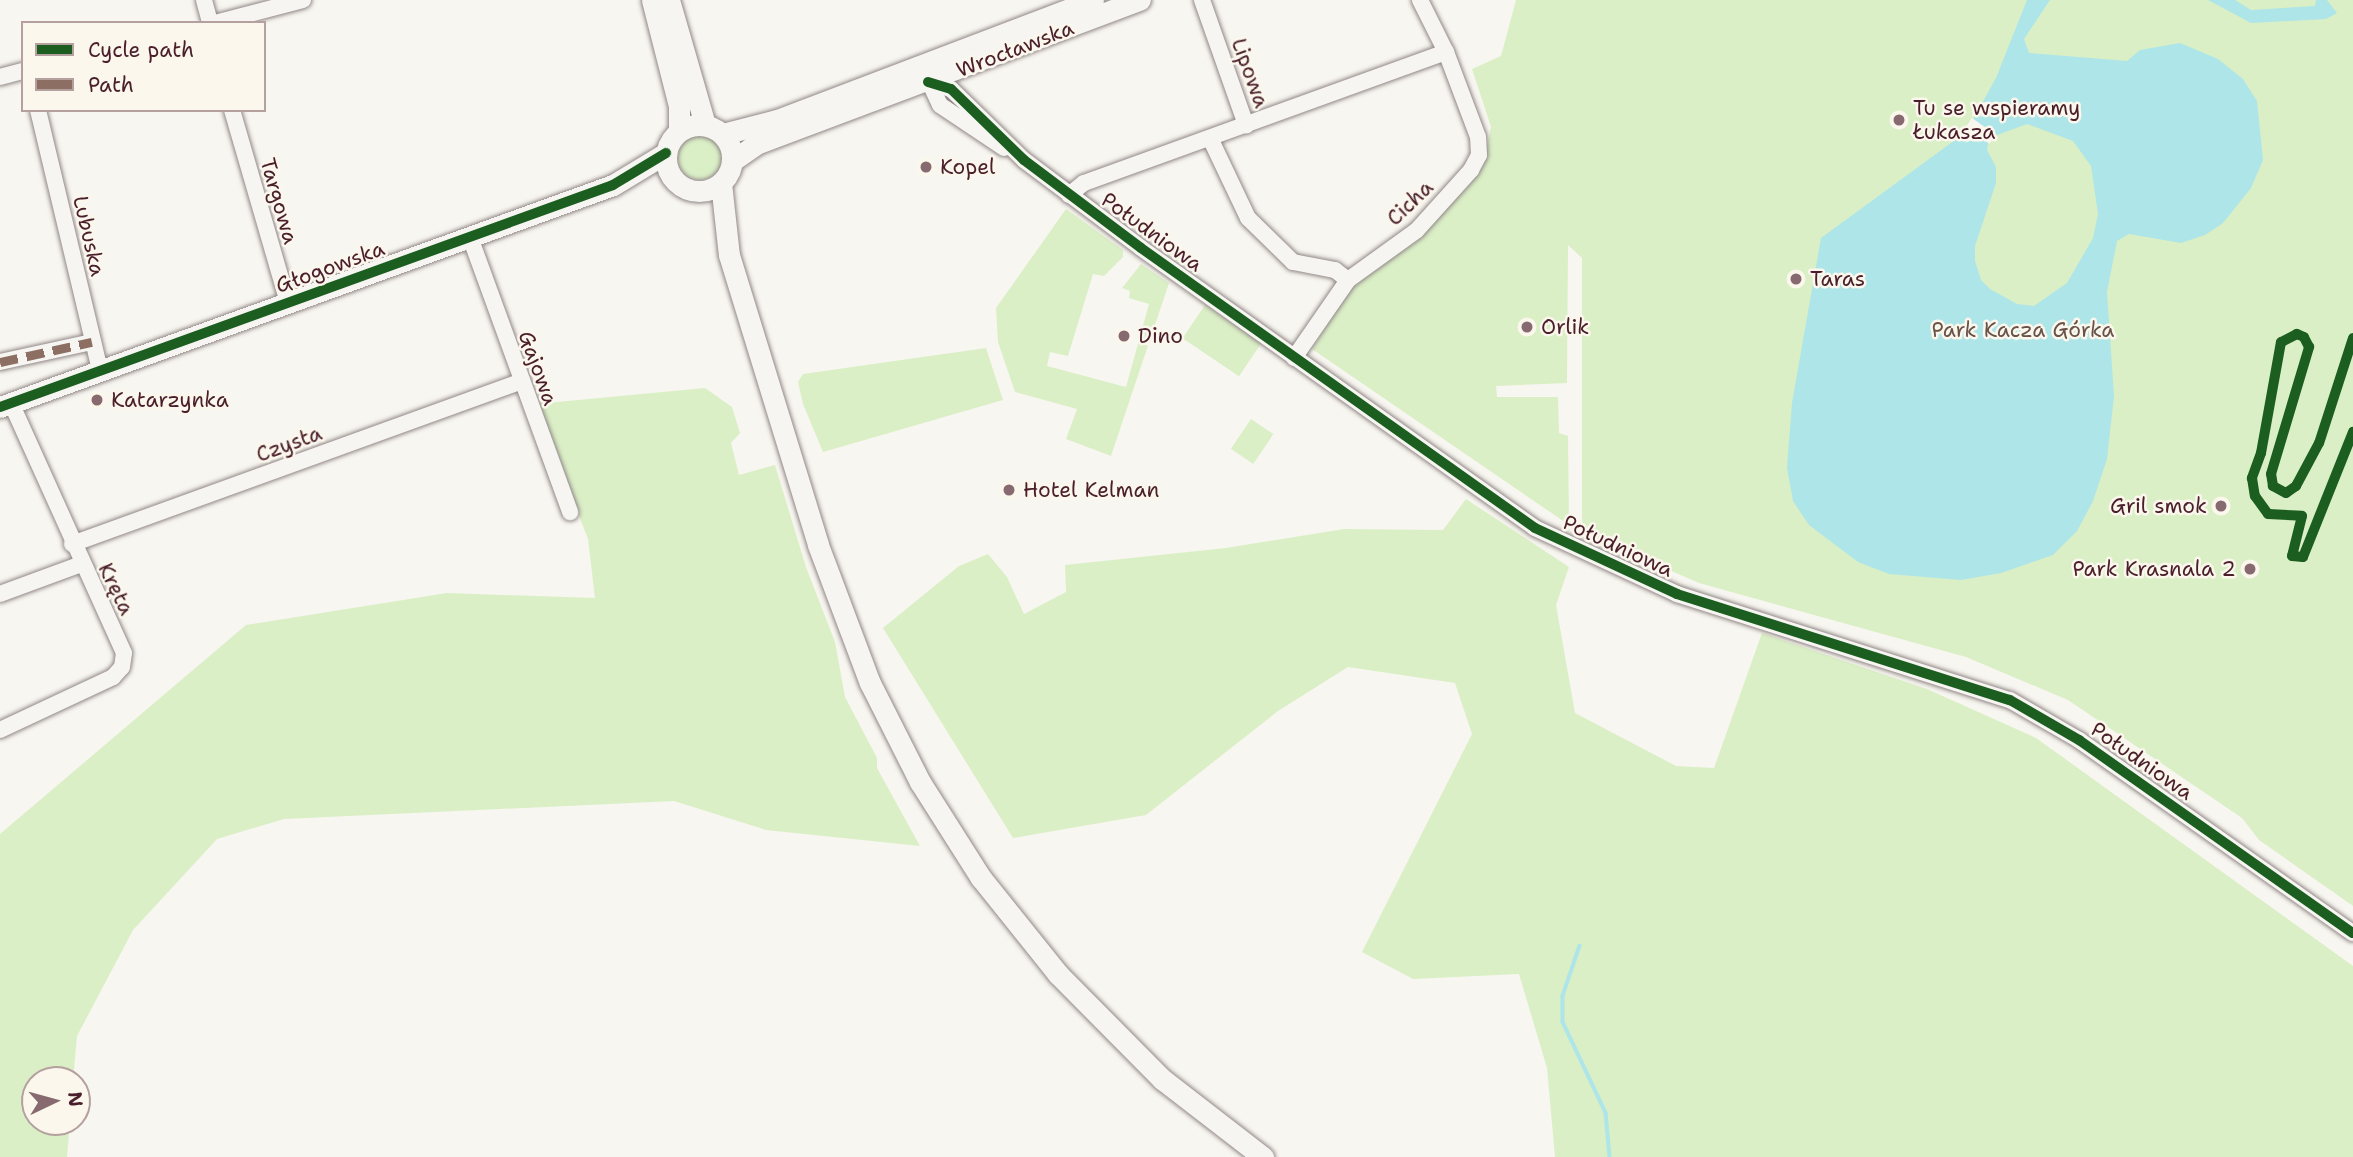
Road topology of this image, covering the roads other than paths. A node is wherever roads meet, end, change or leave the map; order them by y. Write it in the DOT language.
graph roads {
  1 [pos="204,0"];
  2 [pos="303,0"];
  3 [pos="652,0"];
  4 [pos="669,0"];
  5 [pos="1140,0"];
  6 [pos="1202,0"];
  7 [pos="1420,0"];
  8 [pos="1086,6"];
  9 [pos="211,21"];
  10 [pos="220,21"];
  11 [pos="1446,52"];
  12 [pos="962,69"];
  13 [pos="21,72"];
  14 [pos="926,74"];
  15 [pos="0,77"];
  16 [pos="955,93"];
  17 [pos="38,112"];
  18 [pos="233,112"];
  19 [pos="1246,124"];
  20 [pos="714,129"];
  21 [pos="679,131"];
  22 [pos="1210,138"];
  23 [pos="666,153"];
  24 [pos="1024,160"];
  25 [pos="732,161"];
  26 [pos="673,178"];
  27 [pos="721,183"];
  28 [pos="613,185"];
  29 [pos="696,191"];
  30 [pos="1069,195"];
  31 [pos="470,237"];
  32 [pos="729,255"];
  33 [pos="1348,281"];
  34 [pos="288,303"];
  35 [pos="92,342"];
  36 [pos="1294,358"];
  37 [pos="0,362"];
  38 [pos="100,371"];
  39 [pos="520,382"];
  40 [pos="6,405"];
  41 [pos="570,512"];
  42 [pos="72,544"];
  43 [pos="81,564"];
  44 [pos="0,594"];
  45 [pos="0,730"];
  46 [pos="2353,933"];
  47 [pos="1263,1157"];
  1 -- 9 [label="street"];
  2 -- 10 [label="street"];
  3 -- 21 [label="main road"];
  4 -- 20 [label="main road"];
  5 -- 8 [label="main road, Wrocławska"];
  6 -- 19 [label="street, Lipowa"];
  7 -- 11 [label="street, Cicha"];
  8 -- 12 [label="main road, Wrocławska"];
  8 -- 14 [label="main road, Wrocławska"];
  11 -- 19 [label="street"];
  11 -- 33 [label="street, Cicha"];
  12 -- 14 [label="main road, Wrocławska"];
  12 -- 16 [label="street"];
  13 -- 15 [label="street"];
  14 -- 16 [label="street, Południowa"];
  14 -- 20 [label="main road"];
  14 -- 24 [label="street, Południowa"];
  14 -- 25 [label="main road"];
  16 -- 24 [label="street, Południowa"];
  17 -- 35 [label="street, Lubuska"];
  18 -- 34 [label="street, Targowa"];
  19 -- 22 [label="street, Lipowa"];
  20 -- 21 [label="main road"];
  20 -- 25 [label="main road"];
  21 -- 23 [label="main road"];
  22 -- 30 [label="street, Lipowa"];
  22 -- 33 [label="street"];
  23 -- 26 [label="main road"];
  23 -- 28 [label="main road, Głogowska"];
  24 -- 30 [label="street, Południowa"];
  25 -- 27 [label="main road"];
  26 -- 28 [label="main road, Głogowska"];
  26 -- 29 [label="main road"];
  27 -- 29 [label="main road"];
  27 -- 32 [label="main road"];
  28 -- 31 [label="main road, Głogowska"];
  29 -- 32 [label="main road"];
  30 -- 36 [label="street, Południowa"];
  31 -- 34 [label="main road, Głogowska"];
  31 -- 39 [label="street, Gajowa"];
  32 -- 47 [label="main road"];
  33 -- 36 [label="street, Cicha"];
  34 -- 38 [label="main road, Głogowska"];
  35 -- 37 [label="street"];
  35 -- 38 [label="street, Lubuska"];
  36 -- 46 [label="street, Południowa"];
  38 -- 40 [label="main road, Głogowska"];
  39 -- 41 [label="street, Gajowa"];
  39 -- 42 [label="street, Czysta"];
  40 -- 42 [label="street, Kręta"];
  42 -- 43 [label="street, Kręta"];
  43 -- 44 [label="street"];
  43 -- 45 [label="street, Kręta"];
}
